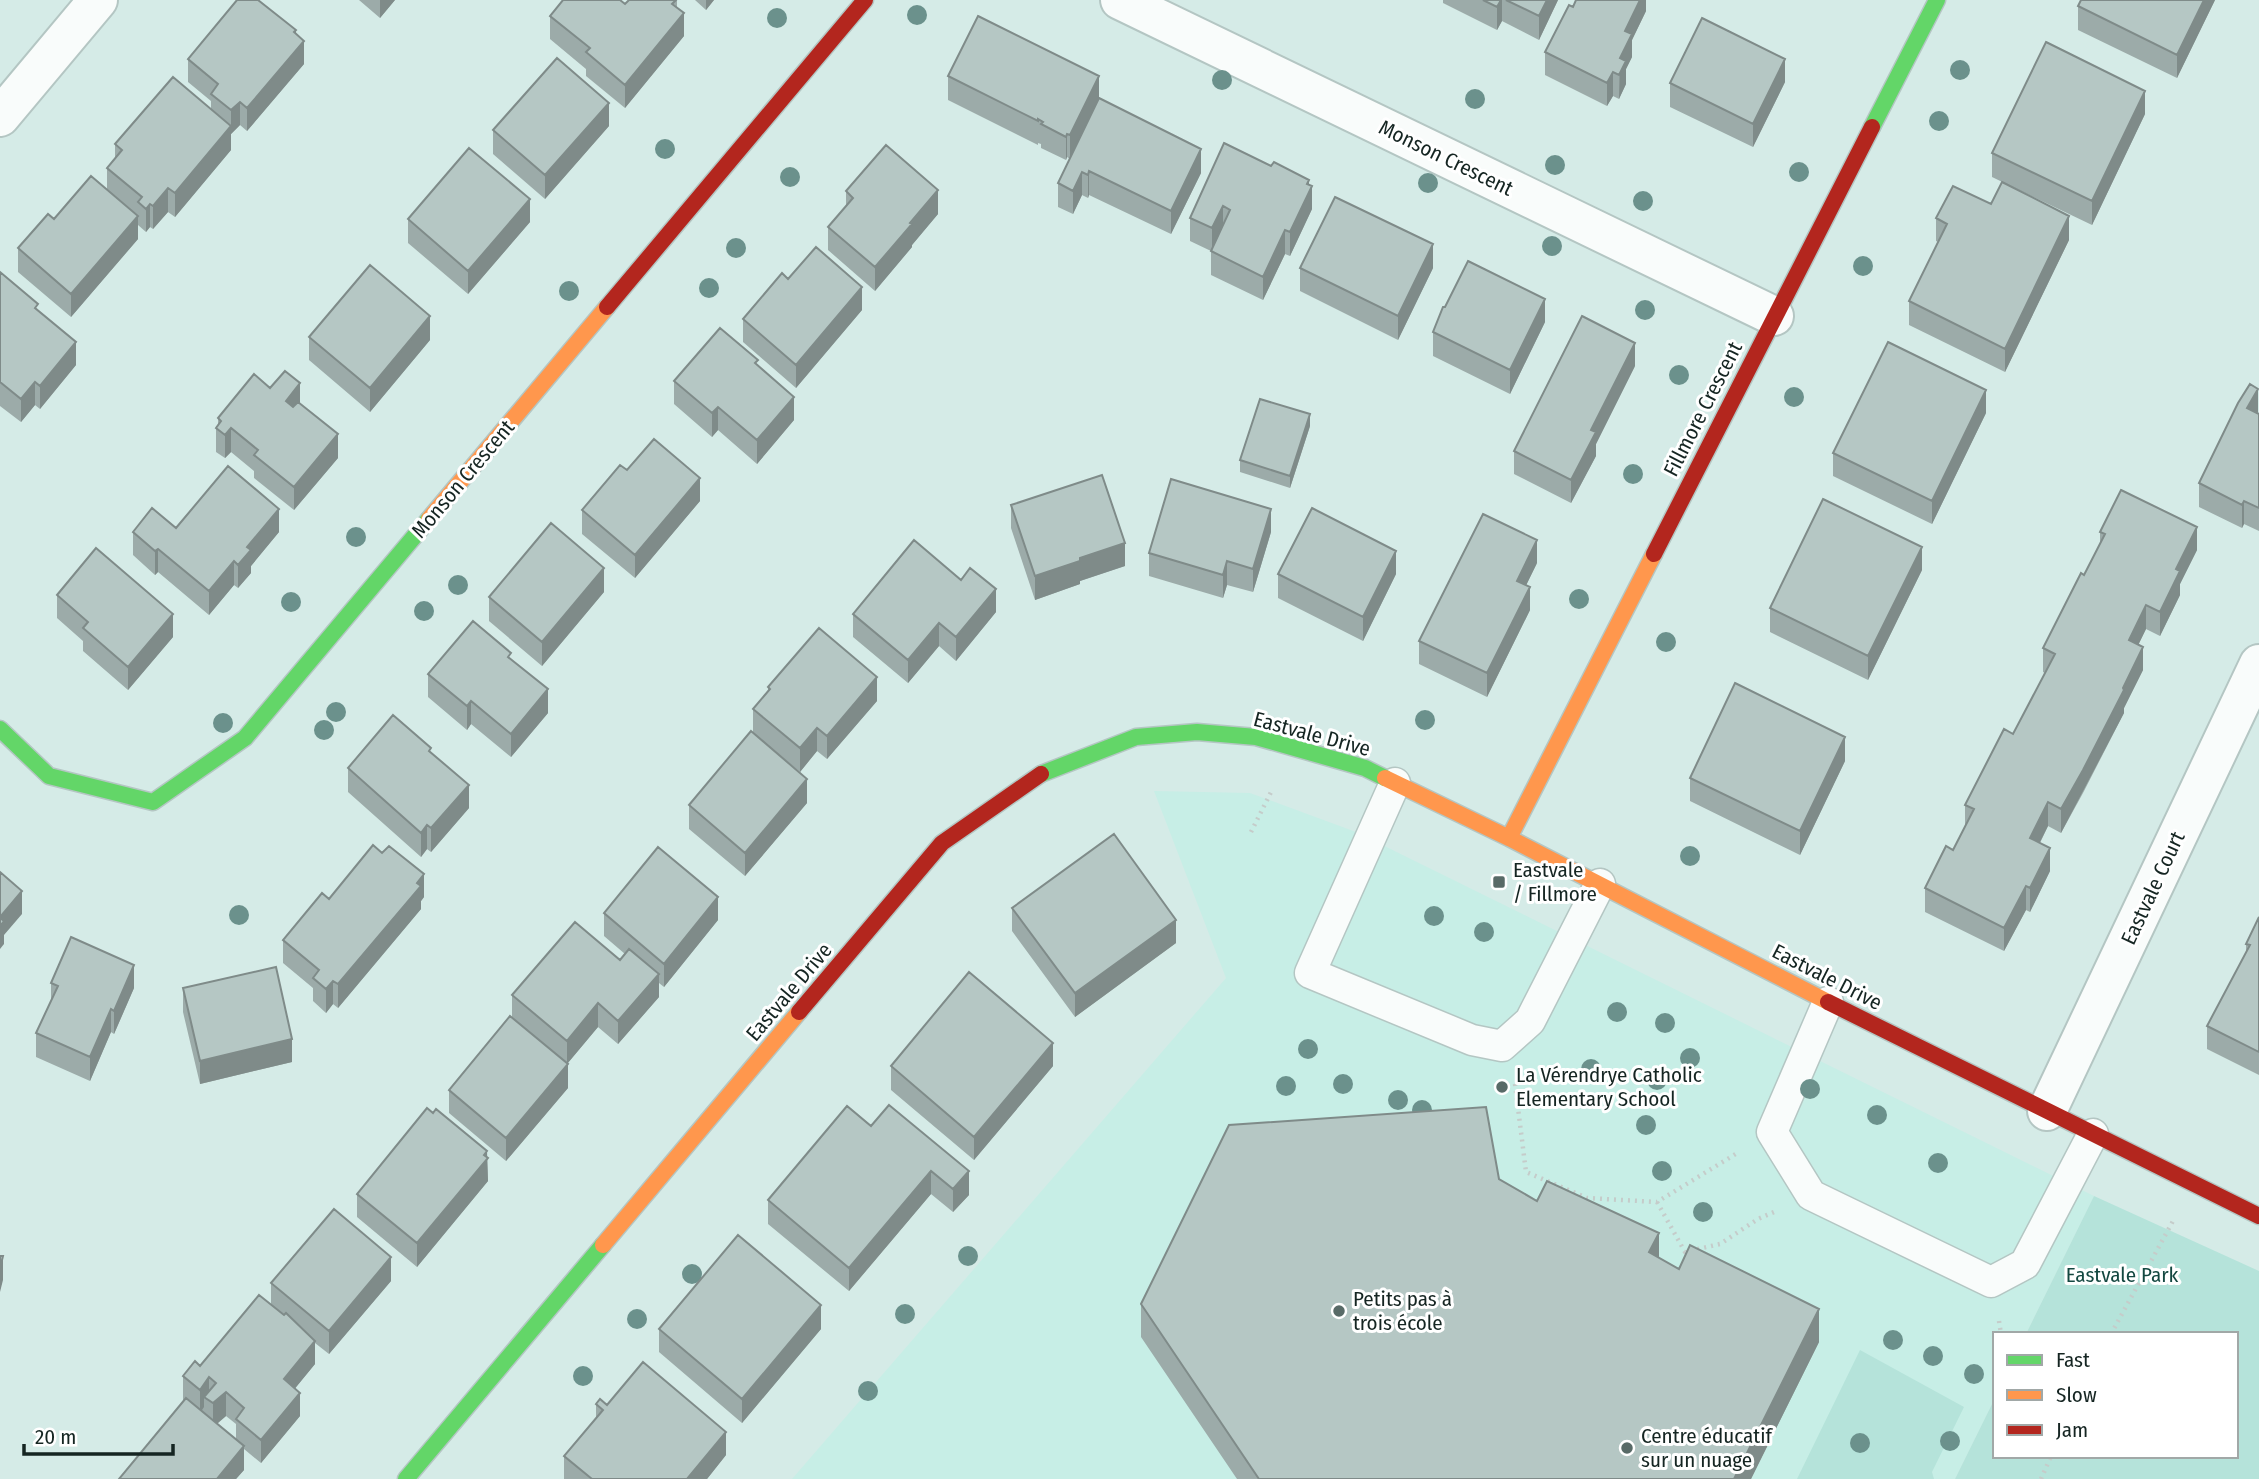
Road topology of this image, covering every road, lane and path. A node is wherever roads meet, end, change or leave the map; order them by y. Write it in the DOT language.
graph roads {
  1 [pos="98,0"];
  2 [pos="865,0"];
  3 [pos="1119,0"];
  4 [pos="1937,0"];
  5 [pos="0,117"];
  6 [pos="1774,316"];
  7 [pos="2259,664"];
  8 [pos="0,729"];
  9 [pos="1395,783"];
  10 [pos="1272,790"];
  11 [pos="1251,832"];
  12 [pos="1509,838"];
  13 [pos="1600,884"];
  14 [pos="1828,1002"];
  15 [pos="1502,1046"];
  16 [pos="2048,1111"];
  17 [pos="1772,1132"];
  18 [pos="2093,1134"];
  19 [pos="2191,1184"];
  20 [pos="1811,1195"];
  21 [pos="1657,1202"];
  22 [pos="2259,1216"];
  23 [pos="2112,1332"];
  24 [pos="2050,1458"];
  25 [pos="406,1479"];
  26 [pos="2041,1479"];
  1 -- 5 [label="street"];
  2 -- 8 [label="street, Monson Crescent"];
  3 -- 6 [label="street, Monson Crescent"];
  4 -- 6 [label="street, Fillmore Crescent"];
  6 -- 12 [label="street, Fillmore Crescent"];
  7 -- 16 [label="street, Eastvale Court"];
  9 -- 12 [label="street, Eastvale Drive"];
  9 -- 15 [label="lane"];
  9 -- 25 [label="street, Eastvale Drive"];
  10 -- 11 [label="path"];
  12 -- 13 [label="street, Eastvale Drive"];
  13 -- 14 [label="street, Eastvale Drive"];
  13 -- 15 [label="lane"];
  14 -- 16 [label="street, Eastvale Drive"];
  14 -- 17 [label="lane"];
  15 -- 21 [label="path"];
  16 -- 18 [label="street, Eastvale Drive"];
  17 -- 20 [label="lane"];
  17 -- 21 [label="path"];
  18 -- 19 [label="street, Eastvale Drive"];
  18 -- 20 [label="lane"];
  19 -- 22 [label="street, Eastvale Drive"];
  19 -- 23 [label="path"];
  20 -- 21 [label="path"];
  24 -- 26 [label="path"];
}
